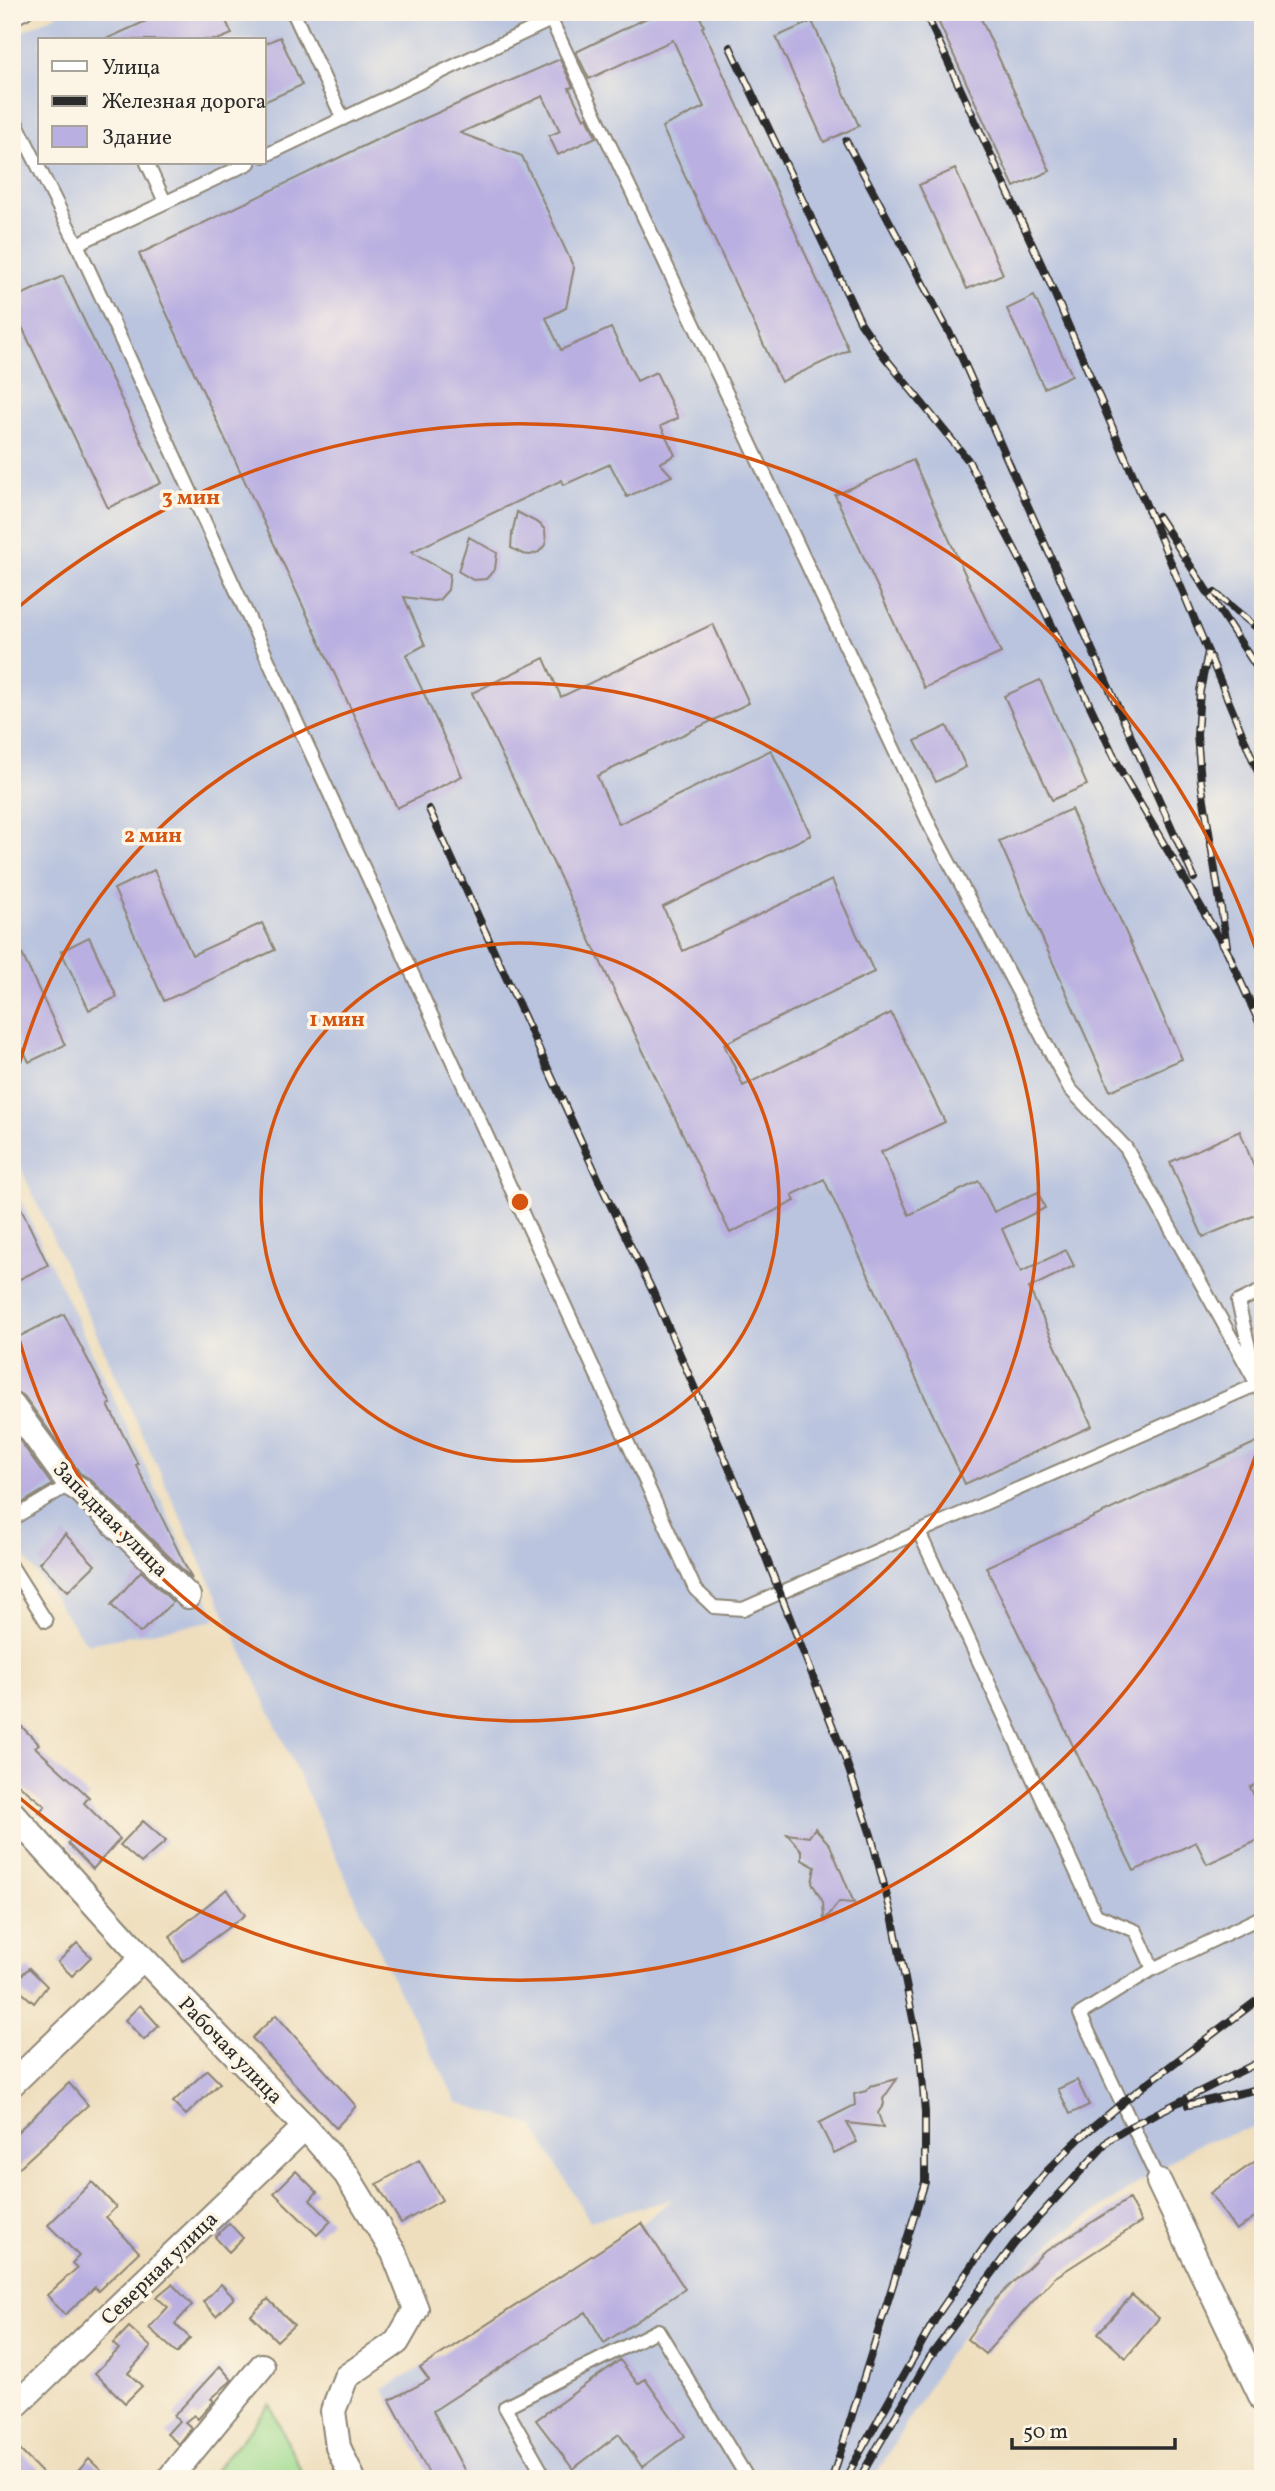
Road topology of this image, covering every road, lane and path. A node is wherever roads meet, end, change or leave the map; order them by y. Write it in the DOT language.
graph roads {
  1 [pos="26,12"];
  2 [pos="293,12"];
  3 [pos="552,16"];
  4 [pos="12,19"];
  5 [pos="12,114"];
  6 [pos="343,119"];
  7 [pos="266,155"];
  8 [pos="147,164"];
  9 [pos="247,164"];
  10 [pos="165,202"];
  11 [pos="77,244"];
  12 [pos="1263,1290"];
  13 [pos="1260,1390"];
  14 [pos="12,1405"];
  15 [pos="70,1484"];
  16 [pos="12,1519"];
  17 [pos="919,1532"];
  18 [pos="12,1567"];
  19 [pos="188,1596"];
  20 [pos="46,1621"];
  21 [pos="12,1813"];
  22 [pos="1263,1916"];
  23 [pos="143,1958"];
  24 [pos="1153,1969"];
  25 [pos="12,2084"];
  26 [pos="305,2127"];
  27 [pos="1158,2182"];
  28 [pos="262,2366"];
  29 [pos="1263,2400"];
  30 [pos="12,2409"];
  31 [pos="169,2479"];
  32 [pos="353,2479"];
  33 [pos="546,2479"];
  34 [pos="748,2479"];
  1 -- 4 [label="lane"];
  2 -- 6 [label="lane"];
  3 -- 6 [label="lane"];
  3 -- 13 [label="lane"];
  5 -- 11 [label="lane"];
  6 -- 7 [label="lane"];
  8 -- 10 [label="lane"];
  9 -- 10 [label="lane"];
  10 -- 11 [label="lane"];
  11 -- 17 [label="lane"];
  12 -- 13 [label="lane"];
  13 -- 17 [label="lane"];
  14 -- 15 [label="street, Западная улица"];
  15 -- 16 [label="lane"];
  15 -- 19 [label="street, Западная улица"];
  17 -- 24 [label="lane"];
  18 -- 20 [label="lane"];
  21 -- 23 [label="street, Рабочая улица"];
  22 -- 24 [label="lane"];
  23 -- 25 [label="street"];
  23 -- 26 [label="street, Рабочая улица"];
  24 -- 27 [label="lane"];
  26 -- 30 [label="street, Северная улица"];
  26 -- 32 [label="street, Рабочая улица"];
  27 -- 29 [label="street"];
  28 -- 31 [label="street"];
  33 -- 34 [label="lane"];
}
